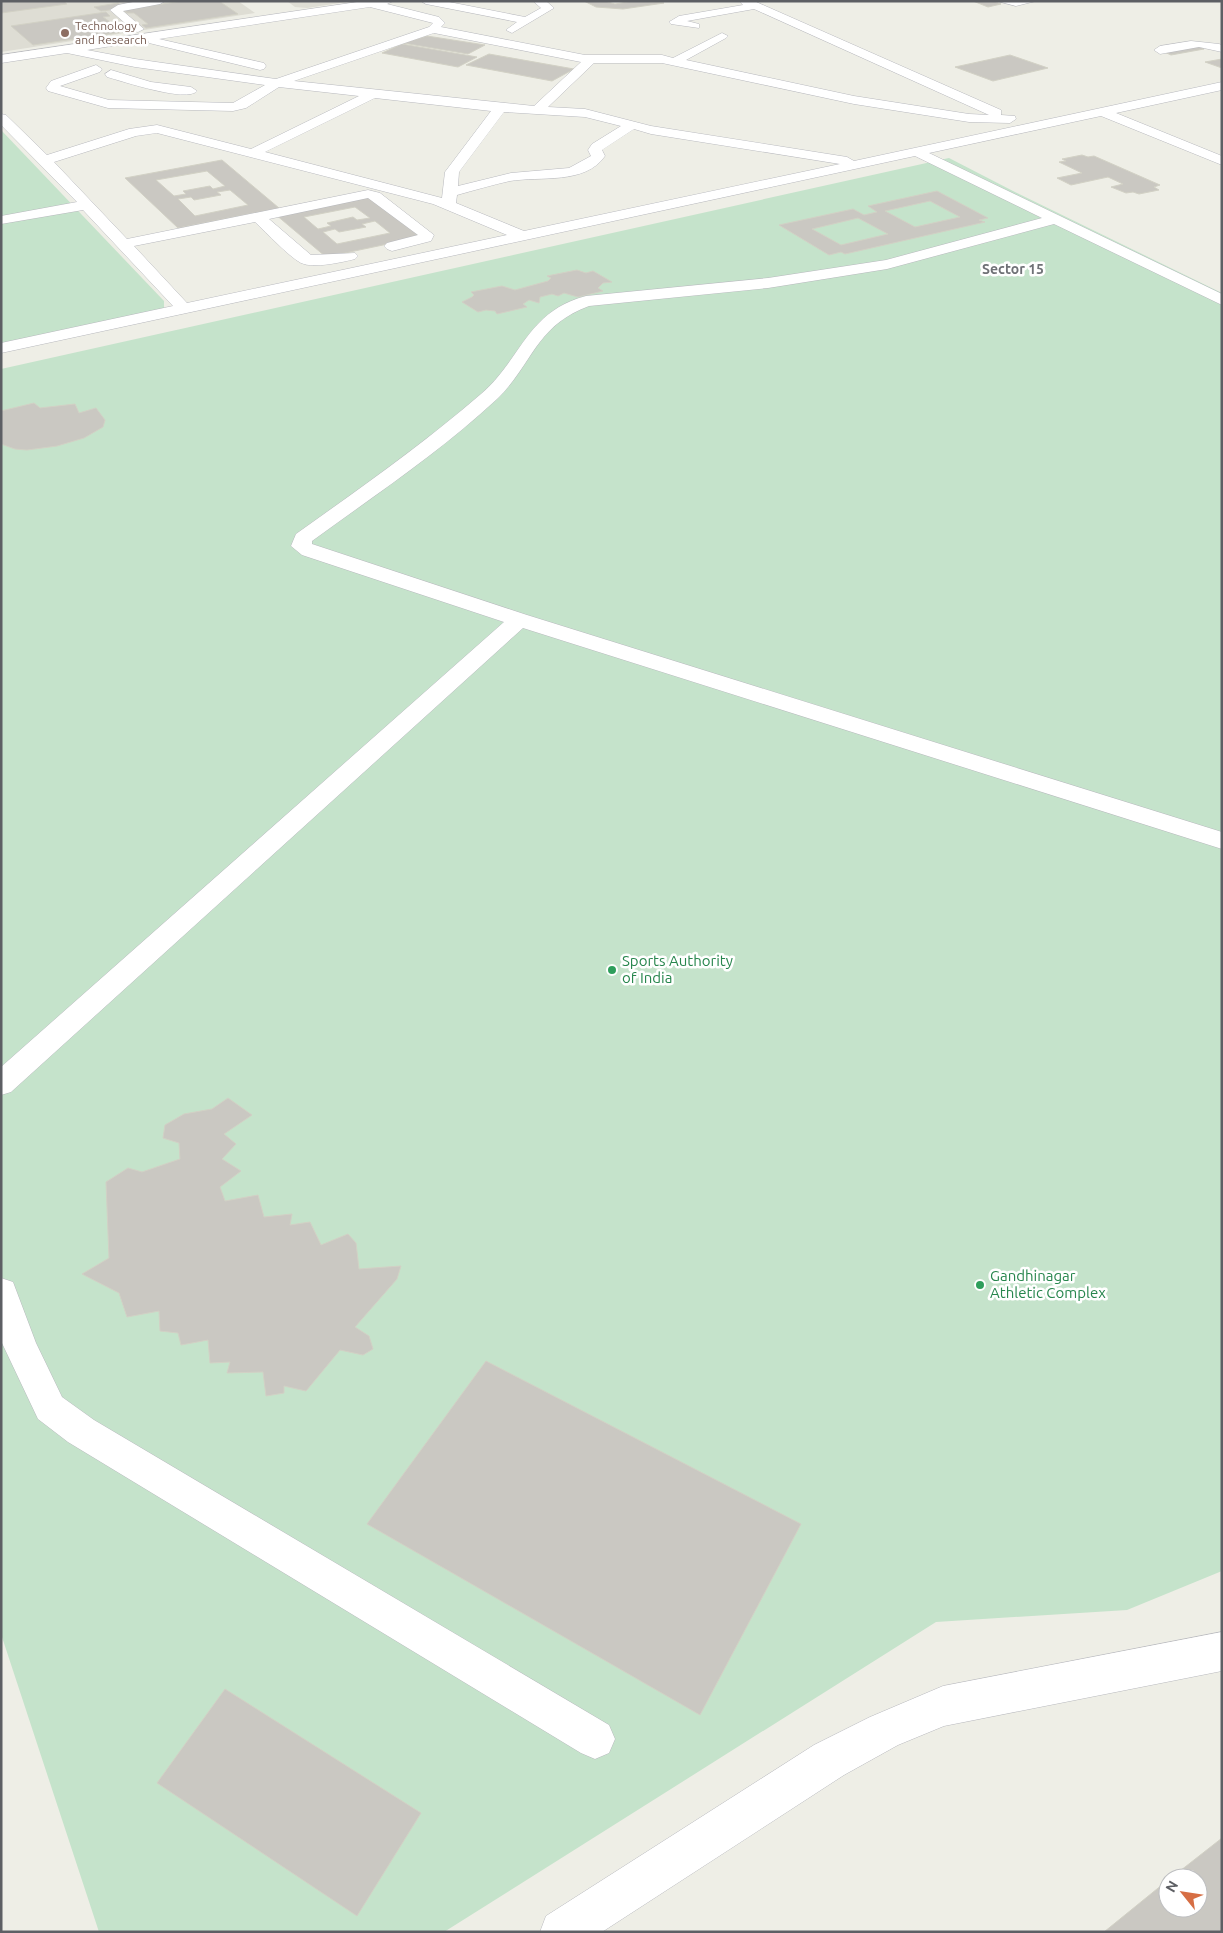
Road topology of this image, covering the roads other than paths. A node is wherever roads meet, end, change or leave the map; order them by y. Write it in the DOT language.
graph roads {
  1 [pos="160,1"];
  2 [pos="388,1"];
  3 [pos="426,1"];
  4 [pos="1002,1"];
  5 [pos="1031,1"];
  6 [pos="371,4"];
  7 [pos="749,4"];
  8 [pos="267,6"];
  9 [pos="542,6"];
  10 [pos="527,7"];
  11 [pos="281,16"];
  12 [pos="226,17"];
  13 [pos="527,21"];
  14 [pos="695,26"];
  15 [pos="433,29"];
  16 [pos="140,34"];
  17 [pos="722,36"];
  18 [pos="494,40"];
  19 [pos="673,47"];
  20 [pos="40,48"];
  21 [pos="67,49"];
  22 [pos="1222,49"];
  23 [pos="696,50"];
  24 [pos="1160,50"];
  25 [pos="587,53"];
  26 [pos="1,60"];
  27 [pos="676,61"];
  28 [pos="96,69"];
  29 [pos="276,74"];
  30 [pos="1222,86"];
  31 [pos="202,92"];
  32 [pos="228,94"];
  33 [pos="373,94"];
  34 [pos="255,97"];
  35 [pos="500,108"];
  36 [pos="537,110"];
  37 [pos="1103,112"];
  38 [pos="1,118"];
  39 [pos="1010,118"];
  40 [pos="630,126"];
  41 [pos="1030,128"];
  42 [pos="917,152"];
  43 [pos="253,153"];
  44 [pos="45,160"];
  45 [pos="1222,161"];
  46 [pos="863,163"];
  47 [pos="450,198"];
  48 [pos="86,205"];
  49 [pos="258,216"];
  50 [pos="1055,219"];
  51 [pos="1,220"];
  52 [pos="523,236"];
  53 [pos="123,244"];
  54 [pos="1222,300"];
  55 [pos="184,308"];
  56 [pos="1,348"];
  57 [pos="520,620"];
  58 [pos="1222,842"];
  59 [pos="1,1084"];
  60 [pos="1,1292"];
  61 [pos="1222,1651"];
  62 [pos="595,1739"];
  63 [pos="562,1932"];
  1 -- 16 [label="street"];
  2 -- 6 [label="street"];
  3 -- 13 [label="street"];
  4 -- 5 [label="street"];
  6 -- 11 [label="street"];
  6 -- 15 [label="street"];
  7 -- 14 [label="street"];
  7 -- 39 [label="street"];
  8 -- 11 [label="street"];
  9 -- 10 [label="street"];
  9 -- 13 [label="street"];
  11 -- 16 [label="street"];
  12 -- 16 [label="street"];
  13 -- 18 [label="street"];
  15 -- 18 [label="street"];
  15 -- 29 [label="street"];
  16 -- 20 [label="street"];
  16 -- 21 [label="street"];
  16 -- 29 [label="street"];
  17 -- 23 [label="street"];
  18 -- 25 [label="street"];
  19 -- 23 [label="street"];
  20 -- 21 [label="street"];
  20 -- 26 [label="street"];
  20 -- 28 [label="street"];
  21 -- 29 [label="street"];
  22 -- 24 [label="street"];
  23 -- 27 [label="street"];
  25 -- 27 [label="street"];
  25 -- 36 [label="street"];
  27 -- 39 [label="street"];
  28 -- 31 [label="street"];
  28 -- 34 [label="street"];
  29 -- 33 [label="street"];
  29 -- 34 [label="street"];
  30 -- 37 [label="street"];
  32 -- 34 [label="street"];
  33 -- 35 [label="street"];
  33 -- 43 [label="street"];
  35 -- 36 [label="street"];
  35 -- 47 [label="street"];
  36 -- 40 [label="street"];
  37 -- 41 [label="street"];
  37 -- 45 [label="street"];
  38 -- 44 [label="street"];
  39 -- 41 [label="street"];
  40 -- 46 [label="street"];
  40 -- 47 [label="street"];
  41 -- 42 [label="street"];
  42 -- 46 [label="street"];
  42 -- 50 [label="street"];
  43 -- 44 [label="street"];
  43 -- 47 [label="street"];
  44 -- 48 [label="street"];
  46 -- 52 [label="street"];
  47 -- 52 [label="street"];
  48 -- 51 [label="street"];
  48 -- 53 [label="street"];
  49 -- 49 [label="street"];
  49 -- 53 [label="street"];
  50 -- 54 [label="street"];
  50 -- 57 [label="street"];
  52 -- 55 [label="street"];
  53 -- 55 [label="street"];
  55 -- 56 [label="street"];
  57 -- 58 [label="street"];
  57 -- 59 [label="street"];
  60 -- 62 [label="street"];
  61 -- 63 [label="street"];
}
